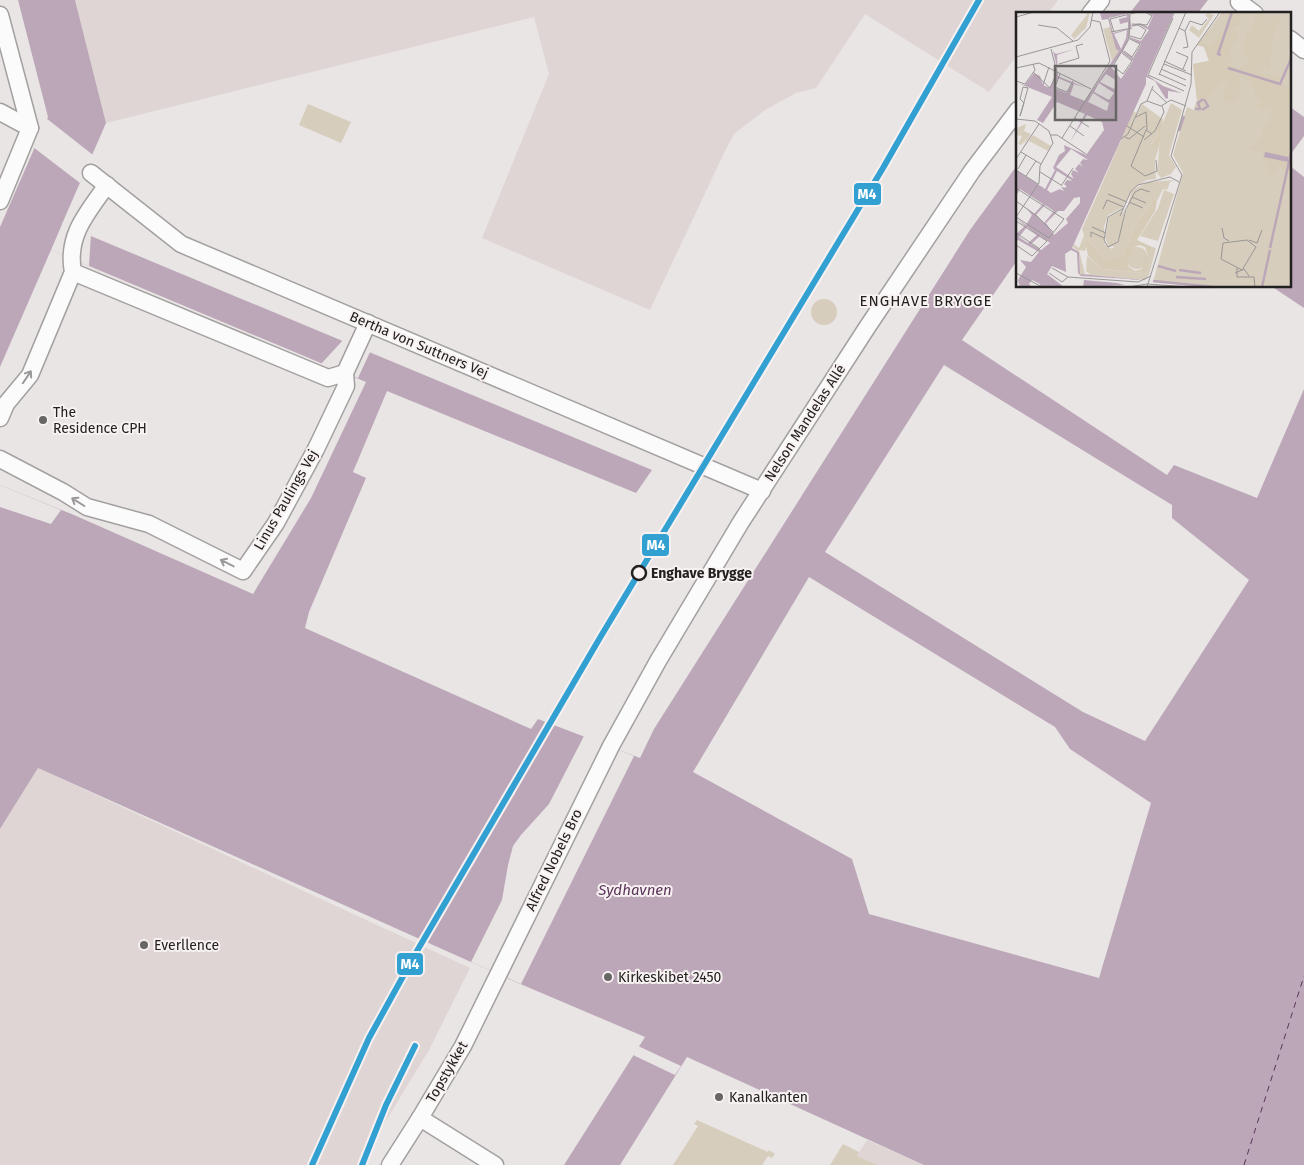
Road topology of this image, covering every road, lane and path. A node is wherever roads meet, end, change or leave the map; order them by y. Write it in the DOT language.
graph roads {
  1 [pos="1101,0"];
  2 [pos="1240,1"];
  3 [pos="1092,12"];
  4 [pos="1253,12"];
  5 [pos="0,15"];
  6 [pos="1292,41"];
  7 [pos="1304,50"];
  8 [pos="0,112"];
  9 [pos="1016,113"];
  10 [pos="30,128"];
  11 [pos="91,173"];
  12 [pos="106,185"];
  13 [pos="0,201"];
  14 [pos="72,265"];
  15 [pos="368,323"];
  16 [pos="345,373"];
  17 [pos="0,418"];
  18 [pos="0,459"];
  19 [pos="762,491"];
  20 [pos="611,746"];
  21 [pos="498,974"];
  22 [pos="420,1118"];
  23 [pos="390,1165"];
  24 [pos="495,1165"];
  1 -- 3 [label="street"];
  2 -- 4 [label="street"];
  5 -- 10 [label="street"];
  6 -- 7 [label="street"];
  8 -- 10 [label="street"];
  9 -- 19 [label="street, Nelson Mandelas Allé"];
  10 -- 13 [label="street"];
  11 -- 12 [label="street, Bertha von Suttners Vej"];
  12 -- 14 [label="street"];
  12 -- 15 [label="street, Bertha von Suttners Vej"];
  14 -- 16 [label="street"];
  17 -- 14 [label="street, one-way"];
  15 -- 16 [label="street, Linus Paulings Vej"];
  15 -- 19 [label="street, Bertha von Suttners Vej"];
  16 -- 18 [label="street, Linus Paulings Vej, one-way"];
  19 -- 20 [label="street, Nelson Mandelas Allé"];
  20 -- 21 [label="street, Alfred Nobels Bro"];
  21 -- 22 [label="street, Topstykket"];
  22 -- 23 [label="street, Topstykket"];
  22 -- 24 [label="street"];
}
